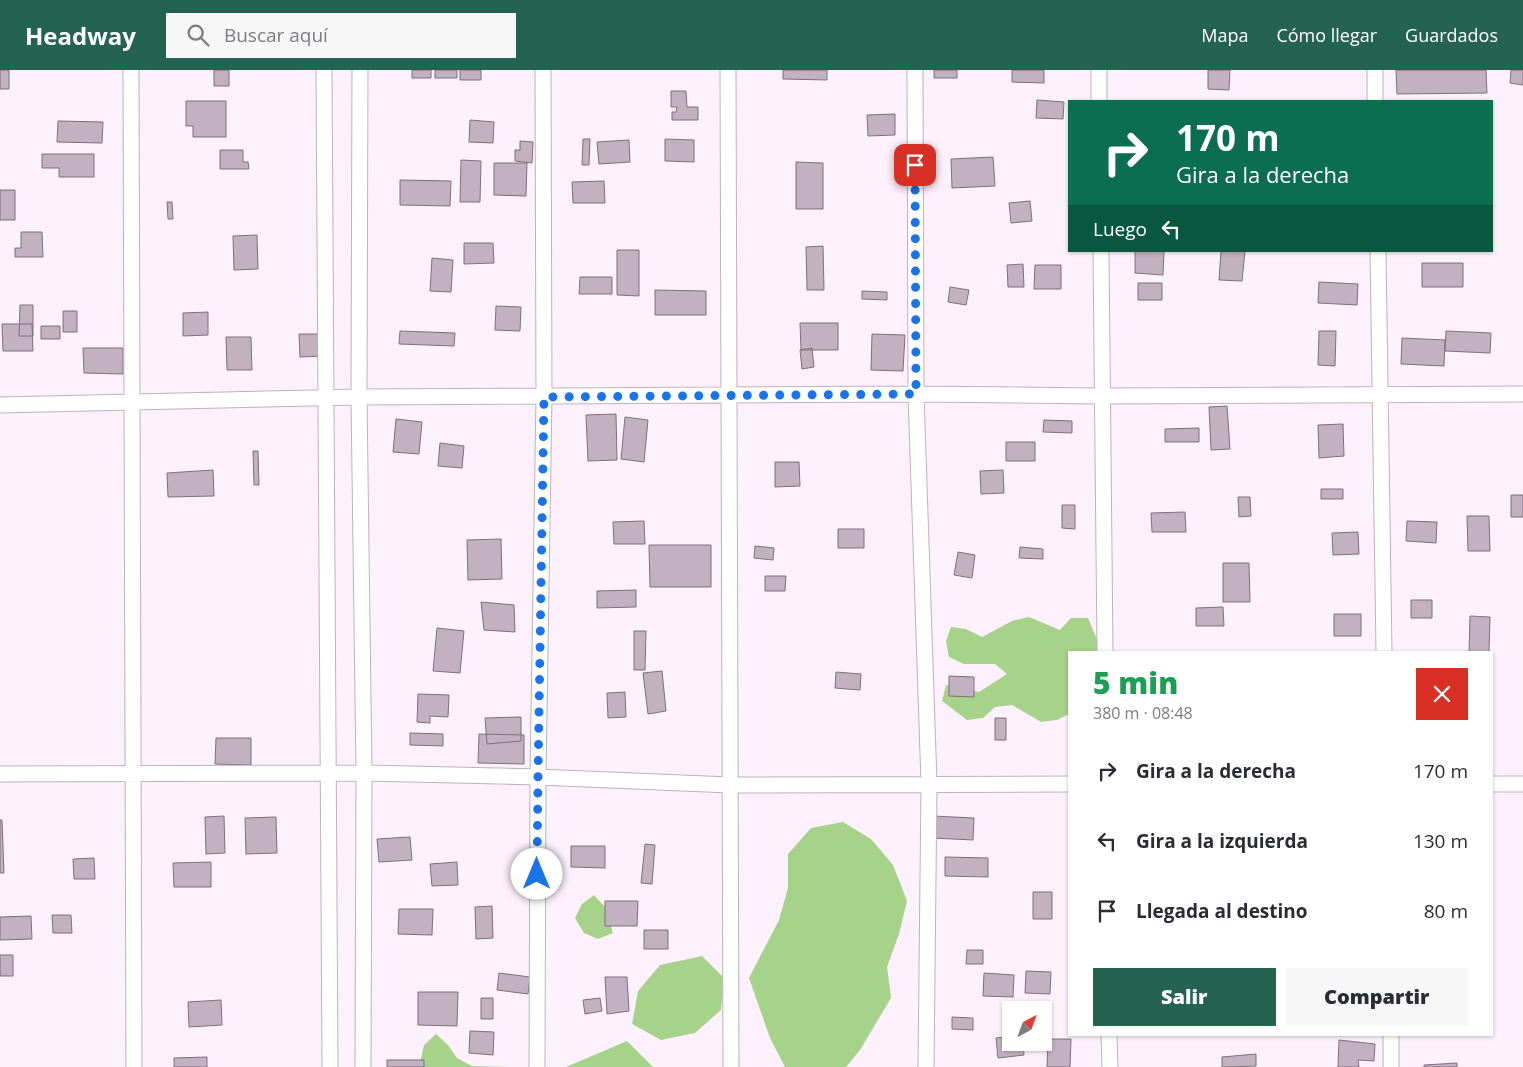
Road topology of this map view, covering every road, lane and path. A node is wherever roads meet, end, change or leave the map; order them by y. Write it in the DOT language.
graph roads {
  1 [pos="131,70"];
  2 [pos="324,70"];
  3 [pos="360,70"];
  4 [pos="543,70"];
  5 [pos="728,70"];
  6 [pos="915,70"];
  7 [pos="1099,70"];
  8 [pos="1375,70"];
  9 [pos="1099,100"];
  10 [pos="1376,100"];
  11 [pos="1101,252"];
  12 [pos="1378,252"];
  13 [pos="916,394"];
  14 [pos="1523,394"];
  15 [pos="1380,395"];
  16 [pos="729,396"];
  17 [pos="1102,396"];
  18 [pos="359,397"];
  19 [pos="544,397"];
  20 [pos="326,398"];
  21 [pos="132,402"];
  22 [pos="0,405"];
  23 [pos="1105,651"];
  24 [pos="1384,651"];
  25 [pos="133,772"];
  26 [pos="328,773"];
  27 [pos="364,773"];
  28 [pos="0,774"];
  29 [pos="538,777"];
  30 [pos="730,784"];
  31 [pos="929,784"];
  32 [pos="1068,784"];
  33 [pos="1493,784"];
  34 [pos="1523,784"];
  35 [pos="1109,1036"];
  36 [pos="1390,1036"];
  37 [pos="134,1067"];
  38 [pos="330,1067"];
  39 [pos="363,1067"];
  40 [pos="537,1067"];
  41 [pos="731,1067"];
  42 [pos="926,1067"];
  43 [pos="1110,1067"];
  44 [pos="1391,1067"];
  1 -- 21 [label="street"];
  2 -- 20 [label="street"];
  3 -- 18 [label="street"];
  4 -- 19 [label="street"];
  5 -- 16 [label="street"];
  6 -- 13 [label="street"];
  7 -- 9 [label="street"];
  8 -- 10 [label="street"];
  11 -- 17 [label="street"];
  12 -- 15 [label="street"];
  13 -- 16 [label="street"];
  13 -- 17 [label="street"];
  13 -- 31 [label="street"];
  14 -- 15 [label="street"];
  15 -- 17 [label="street"];
  15 -- 24 [label="street"];
  16 -- 19 [label="street"];
  16 -- 30 [label="street"];
  17 -- 23 [label="street"];
  18 -- 19 [label="street"];
  18 -- 20 [label="street"];
  18 -- 27 [label="street"];
  19 -- 29 [label="street"];
  20 -- 21 [label="street"];
  20 -- 26 [label="street"];
  21 -- 22 [label="street"];
  21 -- 25 [label="street"];
  25 -- 26 [label="street"];
  25 -- 28 [label="street"];
  25 -- 37 [label="street"];
  26 -- 27 [label="street"];
  26 -- 38 [label="street"];
  27 -- 29 [label="street"];
  27 -- 39 [label="street"];
  29 -- 30 [label="street"];
  29 -- 40 [label="street"];
  30 -- 31 [label="street"];
  30 -- 41 [label="street"];
  31 -- 32 [label="street"];
  31 -- 42 [label="street"];
  33 -- 34 [label="street"];
  35 -- 43 [label="street"];
  36 -- 44 [label="street"];
}
